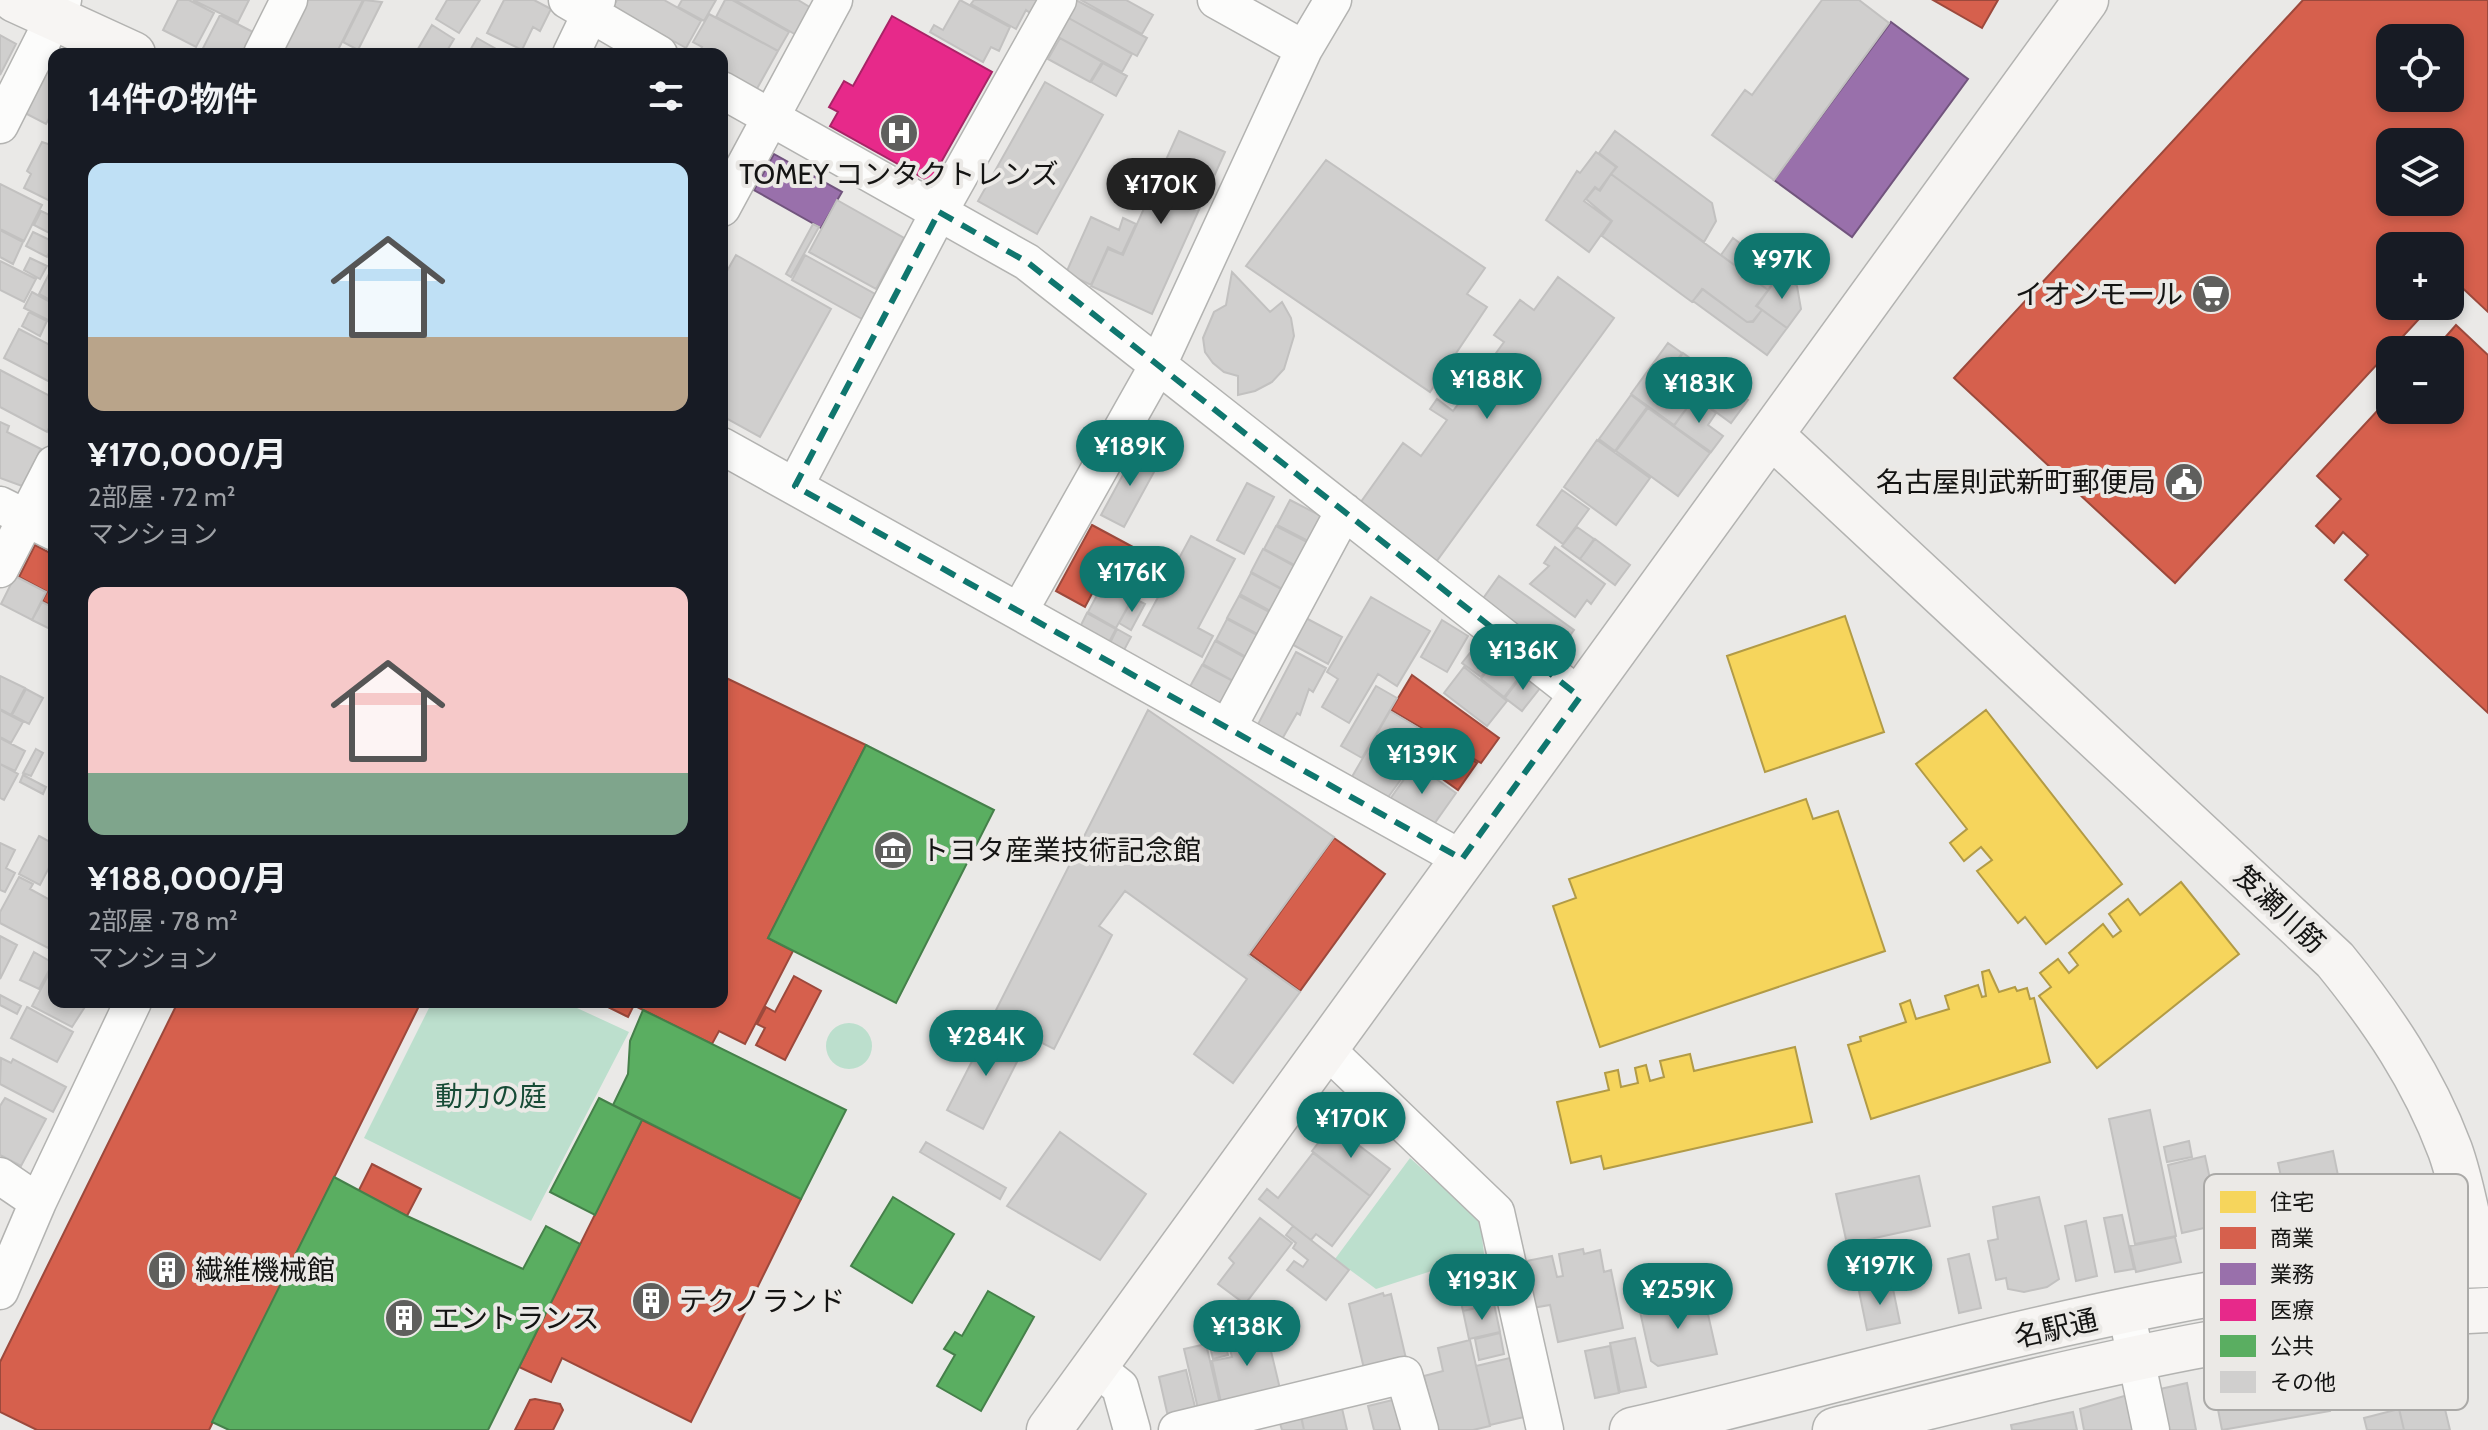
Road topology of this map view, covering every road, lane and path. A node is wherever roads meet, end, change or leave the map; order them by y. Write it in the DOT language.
graph roads {
  1 [pos="15,0"];
  2 [pos="289,0"];
  3 [pos="834,0"];
  4 [pos="1058,0"];
  5 [pos="1216,0"];
  6 [pos="1333,0"];
  7 [pos="2086,0"];
  8 [pos="584,5"];
  9 [pos="59,9"];
  10 [pos="123,48"];
  11 [pos="265,48"];
  12 [pos="573,48"];
  13 [pos="650,48"];
  14 [pos="1304,49"];
  15 [pos="728,93"];
  16 [pos="771,118"];
  17 [pos="0,125"];
  18 [pos="728,197"];
  19 [pos="939,212"];
  20 [pos="1158,365"];
  21 [pos="1771,435"];
  22 [pos="728,449"];
  23 [pos="48,476"];
  24 [pos="795,486"];
  25 [pos="1344,511"];
  26 [pos="27,518"];
  27 [pos="0,569"];
  28 [pos="1020,610"];
  29 [pos="1580,697"];
  30 [pos="1228,727"];
  31 [pos="1462,859"];
  32 [pos="130,1008"];
  33 [pos="1325,1048"];
  34 [pos="2457,1174"];
  35 [pos="0,1176"];
  36 [pos="38,1202"];
  37 [pos="2468,1212"];
  38 [pos="2483,1265"];
  39 [pos="0,1291"];
  40 [pos="2204,1297"];
  41 [pos="2488,1310"];
  42 [pos="2126,1311"];
  43 [pos="2468,1312"];
  44 [pos="2204,1345"];
  45 [pos="2135,1357"];
  46 [pos="1095,1367"];
  47 [pos="1049,1430"];
  48 [pos="1132,1430"];
  49 [pos="1177,1430"];
  50 [pos="1420,1430"];
  51 [pos="1545,1430"];
  52 [pos="1632,1430"];
  53 [pos="1835,1430"];
  54 [pos="2151,1430"];
  1 -- 9 [label="street"];
  2 -- 11 [label="street"];
  3 -- 16 [label="street"];
  4 -- 19 [label="street"];
  5 -- 14 [label="street"];
  6 -- 14 [label="street"];
  7 -- 21 [label="street"];
  8 -- 12 [label="street"];
  8 -- 13 [label="street"];
  9 -- 10 [label="street"];
  9 -- 17 [label="street"];
  14 -- 20 [label="street"];
  15 -- 16 [label="street"];
  16 -- 18 [label="street"];
  16 -- 19 [label="street"];
  19 -- 20 [label="street"];
  19 -- 24 [label="street"];
  20 -- 25 [label="street"];
  20 -- 28 [label="street"];
  21 -- 29 [label="street"];
  21 -- 34 [label="street, 笈瀬川筋"];
  22 -- 24 [label="street"];
  23 -- 26 [label="street"];
  24 -- 28 [label="street"];
  25 -- 29 [label="street"];
  25 -- 30 [label="street"];
  26 -- 27 [label="street"];
  28 -- 30 [label="street"];
  29 -- 31 [label="street"];
  30 -- 31 [label="street"];
  31 -- 33 [label="street"];
  32 -- 36 [label="street"];
  33 -- 46 [label="street"];
  33 -- 51 [label="street"];
  35 -- 36 [label="street"];
  36 -- 39 [label="street"];
  37 -- 38 [label="street, 笈瀬川筋"];
  40 -- 42 [label="street, 名駅通"];
  41 -- 43 [label="street, 名駅通"];
  42 -- 45 [label="street"];
  42 -- 52 [label="street, 名駅通"];
  44 -- 45 [label="street, 名駅通"];
  45 -- 53 [label="street, 名駅通"];
  45 -- 54 [label="street"];
  46 -- 47 [label="street"];
  46 -- 48 [label="street"];
  49 -- 50 [label="street"];
}
